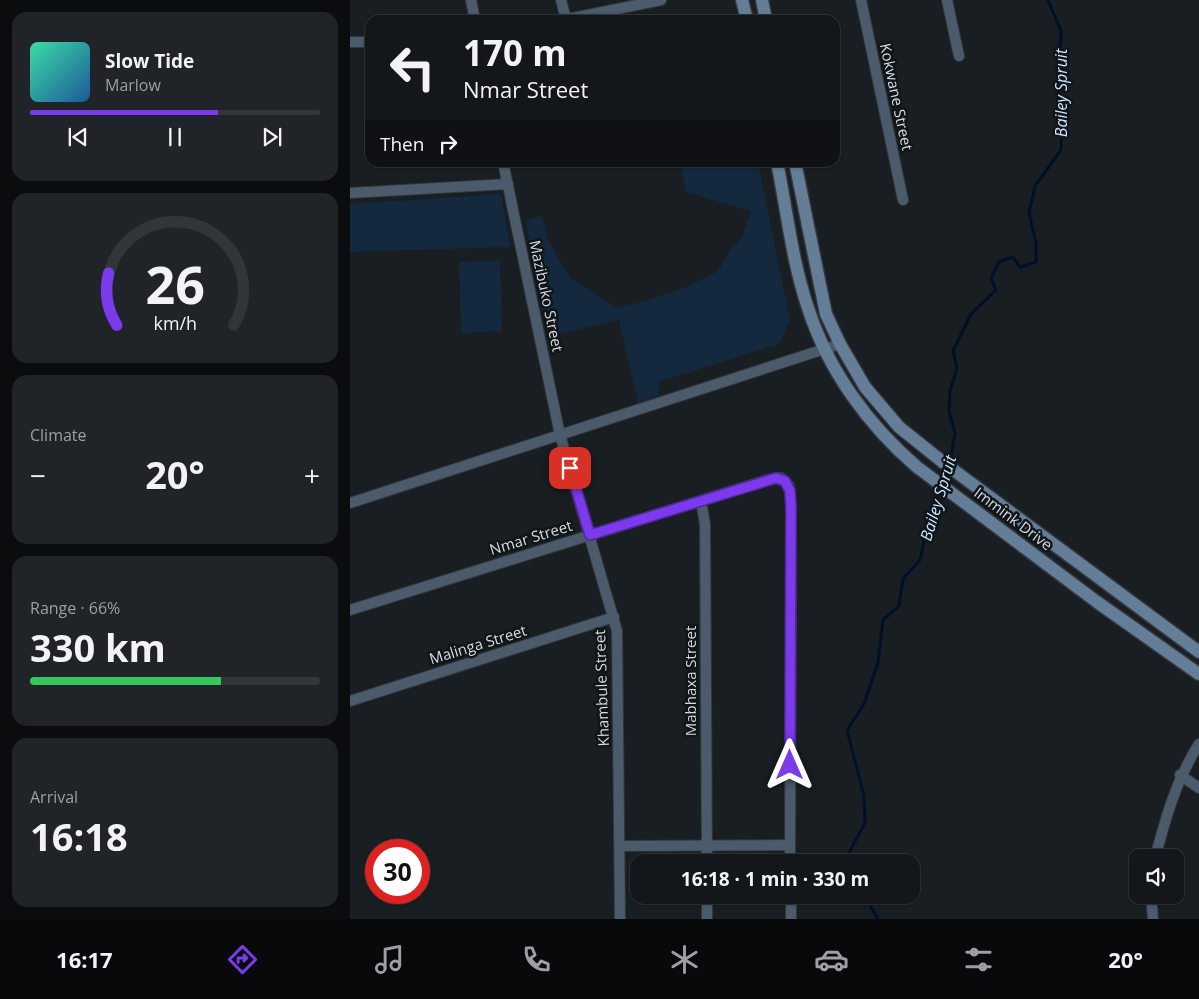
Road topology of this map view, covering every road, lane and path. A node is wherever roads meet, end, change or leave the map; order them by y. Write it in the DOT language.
graph roads {
  1 [pos="471,0"];
  2 [pos="561,0"];
  3 [pos="742,0"];
  4 [pos="762,0"];
  5 [pos="861,0"];
  6 [pos="947,0"];
  7 [pos="653,1"];
  8 [pos="474,15"];
  9 [pos="563,15"];
  10 [pos="587,15"];
  11 [pos="746,15"];
  12 [pos="765,15"];
  13 [pos="350,42"];
  14 [pos="365,42"];
  15 [pos="959,56"];
  16 [pos="505,167"];
  17 [pos="778,167"];
  18 [pos="796,167"];
  19 [pos="508,184"];
  20 [pos="350,193"];
  21 [pos="902,200"];
  22 [pos="840,344"];
  23 [pos="825,351"];
  24 [pos="560,435"];
  25 [pos="701,501"];
  26 [pos="350,503"];
  27 [pos="590,535"];
  28 [pos="350,610"];
  29 [pos="614,617"];
  30 [pos="1199,652"];
  31 [pos="1199,674"];
  32 [pos="350,701"];
  33 [pos="1199,744"];
  34 [pos="1180,775"];
  35 [pos="1199,788"];
  36 [pos="790,844"];
  37 [pos="706,845"];
  38 [pos="620,846"];
  39 [pos="1158,849"];
  40 [pos="707,854"];
  41 [pos="790,854"];
  42 [pos="707,904"];
  43 [pos="790,904"];
  44 [pos="1152,904"];
  45 [pos="620,919"];
  46 [pos="707,919"];
  47 [pos="791,919"];
  48 [pos="1153,919"];
  1 -- 8 [label="street"];
  2 -- 9 [label="street"];
  3 -- 11 [label="main road"];
  4 -- 12 [label="main road"];
  5 -- 21 [label="street, Kokwane Street"];
  6 -- 15 [label="street"];
  7 -- 10 [label="street"];
  13 -- 14 [label="street"];
  16 -- 19 [label="street, Mazibuko Street"];
  17 -- 23 [label="main road, Immink Drive"];
  18 -- 22 [label="main road, Immink Drive"];
  19 -- 20 [label="street"];
  19 -- 24 [label="street, Mazibuko Street"];
  22 -- 23 [label="street"];
  22 -- 30 [label="main road, Immink Drive"];
  23 -- 24 [label="street"];
  23 -- 31 [label="main road, Immink Drive"];
  24 -- 26 [label="street"];
  24 -- 27 [label="street, Khambule Street"];
  25 -- 27 [label="street, Nmar Street"];
  25 -- 36 [label="street, Nmar Street"];
  25 -- 37 [label="street, Mabhaxa Street"];
  27 -- 28 [label="street, Nmar Street"];
  27 -- 29 [label="street, Khambule Street"];
  29 -- 32 [label="street, Malinga Street"];
  29 -- 38 [label="street, Khambule Street"];
  33 -- 34 [label="street"];
  34 -- 35 [label="street"];
  34 -- 39 [label="street"];
  36 -- 37 [label="street"];
  36 -- 41 [label="street, Nmar Street"];
  37 -- 38 [label="street"];
  37 -- 40 [label="street, Mabhaxa Street"];
  38 -- 45 [label="street, Khambule Street"];
  42 -- 46 [label="street"];
  43 -- 47 [label="street"];
  44 -- 48 [label="street"];
}
